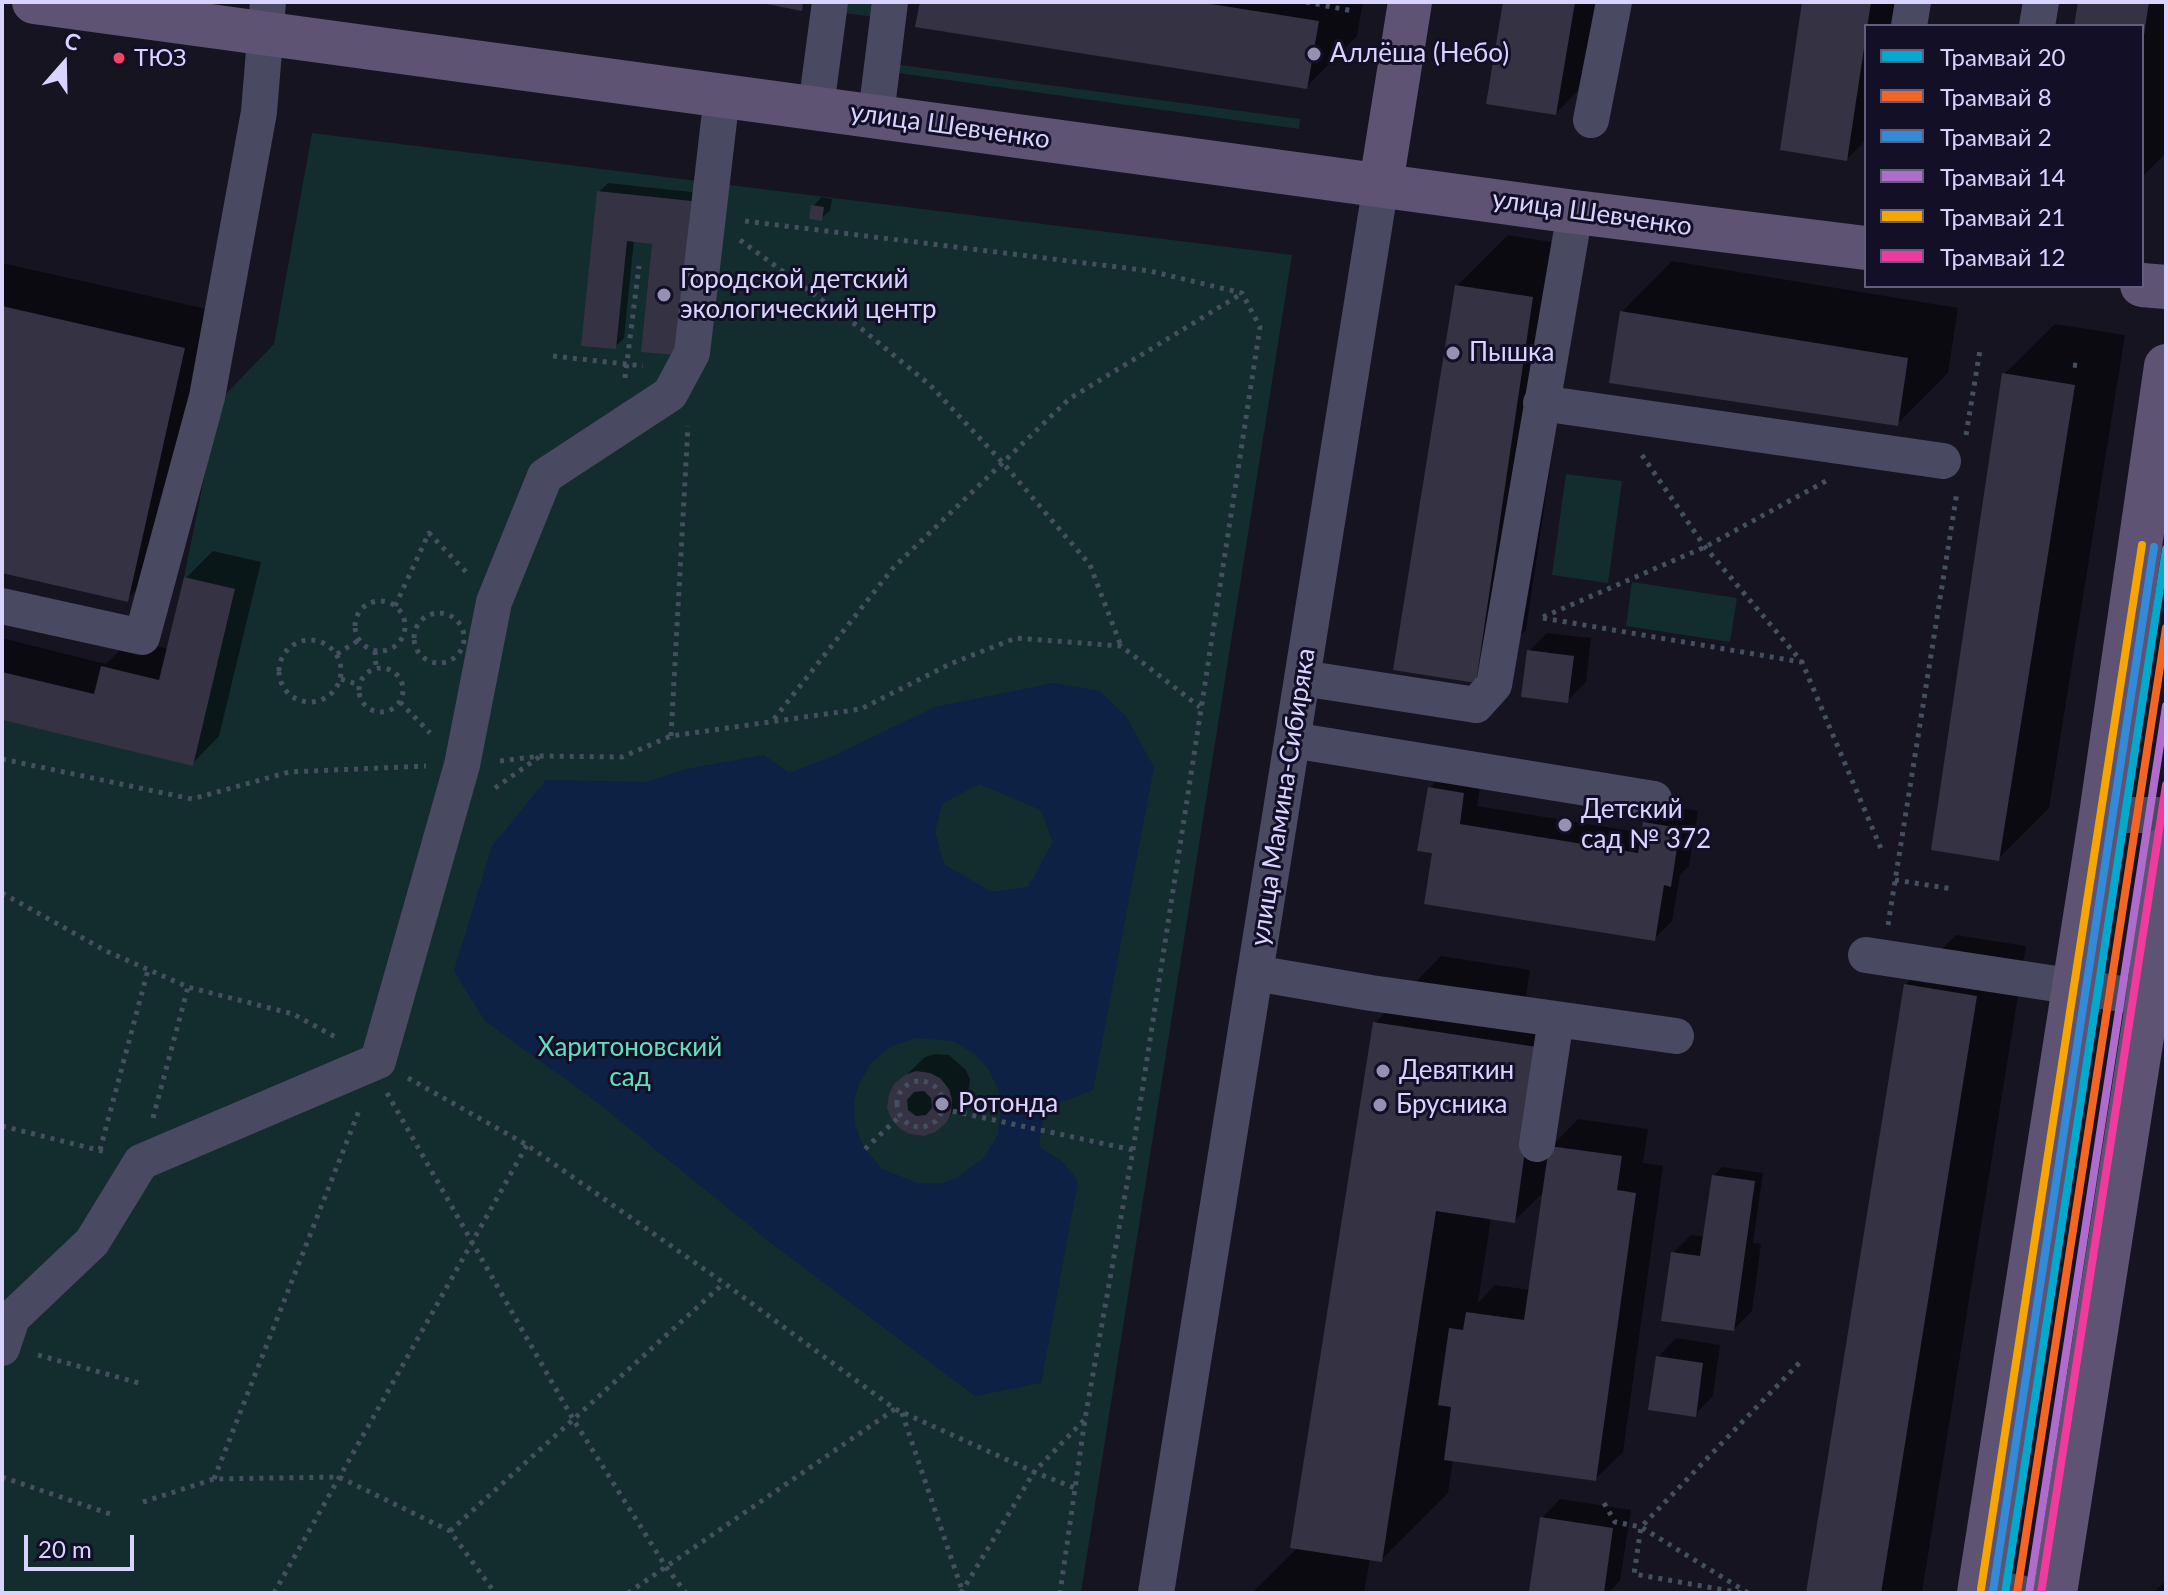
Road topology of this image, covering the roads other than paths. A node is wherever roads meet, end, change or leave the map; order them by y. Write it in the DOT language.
graph roads {
  1 [pos="34,2"];
  2 [pos="830,2"];
  3 [pos="890,2"];
  4 [pos="1410,2"];
  5 [pos="1614,2"];
  6 [pos="1913,2"];
  7 [pos="2041,2"];
  8 [pos="267,17"];
  9 [pos="1909,24"];
  10 [pos="2037,24"];
  11 [pos="722,95"];
  12 [pos="816,107"];
  13 [pos="876,115"];
  14 [pos="1591,120"];
  15 [pos="1381,184"];
  16 [pos="1575,212"];
  17 [pos="1864,248"];
  18 [pos="2144,285"];
  19 [pos="2166,287"];
  20 [pos="2166,366"];
  21 [pos="1541,403"];
  22 [pos="1955,462"];
  23 [pos="2,606"];
  24 [pos="1302,678"];
  25 [pos="1292,740"];
  26 [pos="1654,799"];
  27 [pos="2101,815"];
  28 [pos="2166,815"];
  29 [pos="2166,848"];
  30 [pos="1866,955"];
  31 [pos="1255,973"];
  32 [pos="2074,987"];
  33 [pos="2148,998"];
  34 [pos="1556,1019"];
  35 [pos="1676,1036"];
  36 [pos="1537,1144"];
  37 [pos="2,1346"];
  38 [pos="1993,1591"];
  39 [pos="1156,1593"];
  40 [pos="2055,1593"];
  1 -- 8 [label="main road, улица Шевченко"];
  2 -- 12 [label="street"];
  3 -- 13 [label="street"];
  4 -- 15 [label="main road, улица Мамина-Сибиряка"];
  5 -- 14 [label="street"];
  6 -- 9 [label="street"];
  7 -- 10 [label="street"];
  8 -- 11 [label="main road, улица Шевченко"];
  8 -- 23 [label="street"];
  11 -- 12 [label="main road, улица Шевченко"];
  11 -- 37 [label="street"];
  12 -- 13 [label="main road, улица Шевченко"];
  13 -- 15 [label="main road, улица Шевченко"];
  15 -- 16 [label="main road, улица Шевченко"];
  15 -- 24 [label="street, улица Мамина-Сибиряка"];
  16 -- 17 [label="main road, улица Шевченко"];
  16 -- 21 [label="street"];
  18 -- 19 [label="main road"];
  20 -- 27 [label="main road"];
  21 -- 22 [label="street"];
  21 -- 24 [label="street"];
  24 -- 25 [label="street, улица Мамина-Сибиряка"];
  25 -- 26 [label="street"];
  25 -- 31 [label="street, улица Мамина-Сибиряка"];
  27 -- 28 [label="street"];
  27 -- 32 [label="main road"];
  29 -- 33 [label="main road"];
  30 -- 32 [label="street"];
  31 -- 34 [label="street"];
  31 -- 39 [label="street, улица Мамина-Сибиряка"];
  32 -- 33 [label="street"];
  32 -- 38 [label="main road"];
  33 -- 40 [label="main road"];
  34 -- 35 [label="street"];
  34 -- 36 [label="street"];
}
